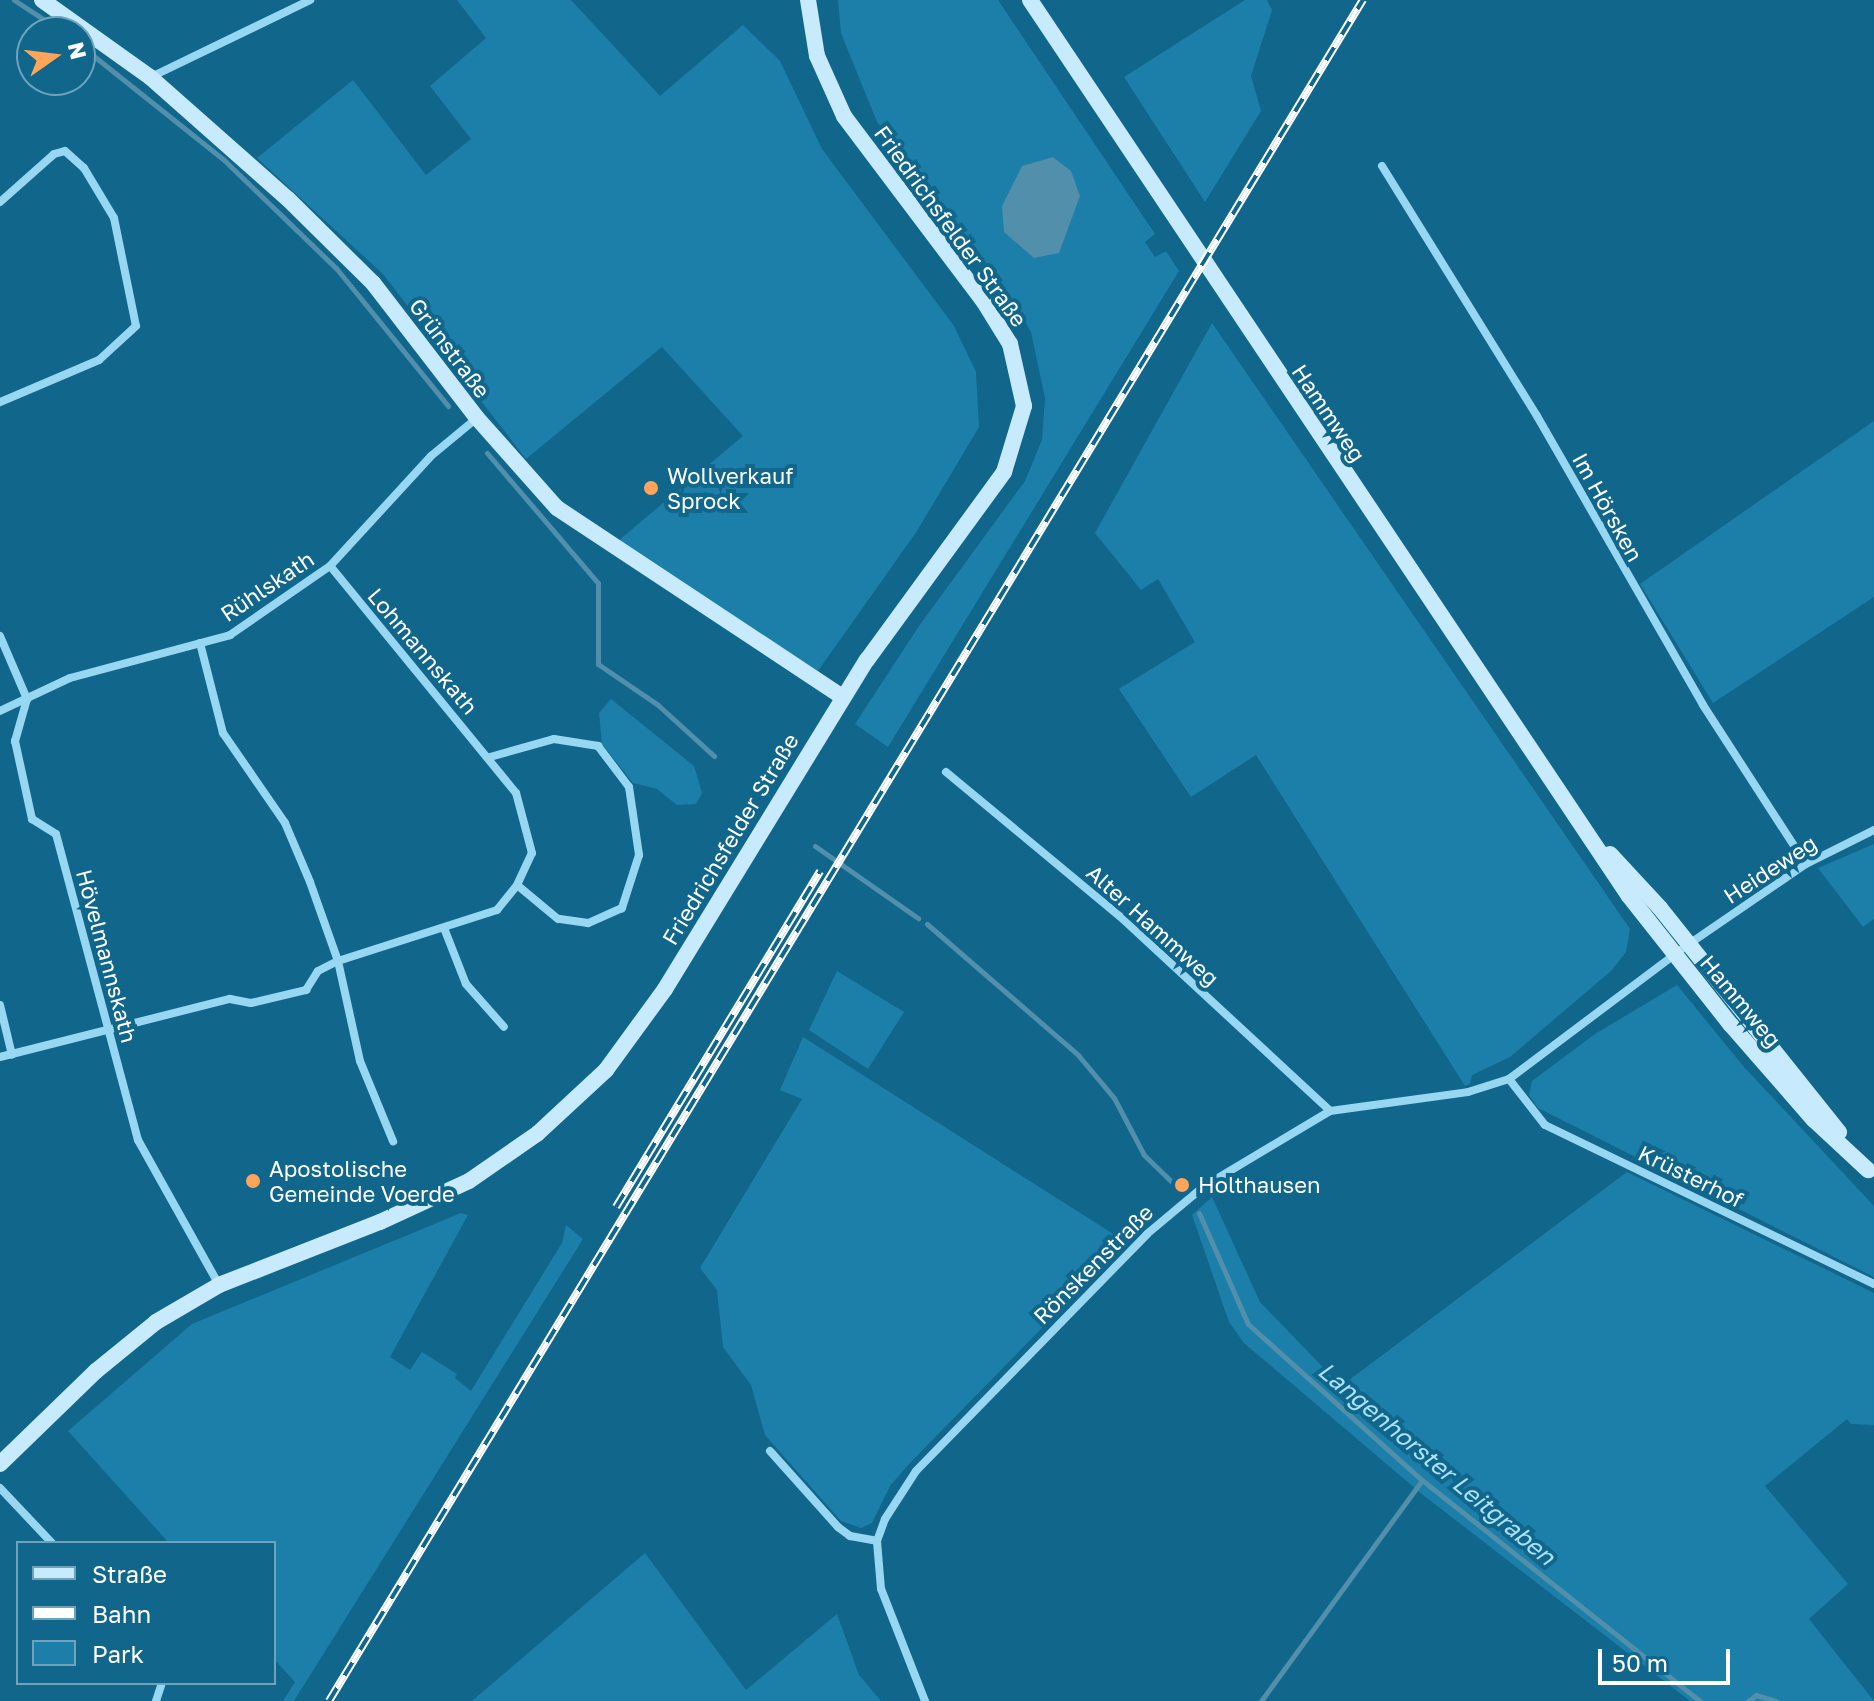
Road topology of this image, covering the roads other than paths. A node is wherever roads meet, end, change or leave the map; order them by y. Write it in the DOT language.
graph roads {
  1 [pos="42,0"];
  2 [pos="310,0"];
  3 [pos="808,0"];
  4 [pos="1030,0"];
  5 [pos="150,77"];
  6 [pos="1382,166"];
  7 [pos="0,202"];
  8 [pos="0,402"];
  9 [pos="477,418"];
  10 [pos="330,566"];
  11 [pos="0,636"];
  12 [pos="200,643"];
  13 [pos="843,697"];
  14 [pos="27,699"];
  15 [pos="0,711"];
  16 [pos="490,757"];
  17 [pos="946,772"];
  18 [pos="1874,830"];
  19 [pos="1600,845"];
  20 [pos="1806,864"];
  21 [pos="517,885"];
  22 [pos="444,928"];
  23 [pos="1689,944"];
  24 [pos="1674,954"];
  25 [pos="338,961"];
  26 [pos="0,1005"];
  27 [pos="504,1027"];
  28 [pos="109,1031"];
  29 [pos="12,1055"];
  30 [pos="0,1057"];
  31 [pos="1509,1079"];
  32 [pos="1330,1111"];
  33 [pos="393,1141"];
  34 [pos="1871,1173"];
  35 [pos="1874,1284"];
  36 [pos="219,1285"];
  37 [pos="770,1451"];
  38 [pos="0,1464"];
  39 [pos="0,1488"];
  40 [pos="50,1541"];
  41 [pos="877,1541"];
  42 [pos="925,1701"];
  1 -- 5 [label="main road, Grünstraße"];
  2 -- 5 [label="street"];
  3 -- 13 [label="main road, Friedrichsfelder Straße"];
  4 -- 19 [label="main road, Hammweg"];
  5 -- 9 [label="main road, Grünstraße"];
  6 -- 20 [label="street, Im Hörsken"];
  7 -- 8 [label="street"];
  9 -- 10 [label="street, Rühlskath"];
  9 -- 13 [label="main road, Grünstraße"];
  10 -- 12 [label="street, Rühlskath"];
  10 -- 16 [label="street, Lohmannskath"];
  11 -- 14 [label="street"];
  12 -- 14 [label="street, Rühlskath"];
  12 -- 25 [label="street"];
  13 -- 36 [label="main road, Friedrichsfelder Straße"];
  14 -- 15 [label="street, Rühlskath"];
  14 -- 28 [label="street, Hövelmannskath"];
  16 -- 21 [label="street, Lohmannskath"];
  16 -- 21 [label="street"];
  17 -- 32 [label="street, Alter Hammweg"];
  18 -- 20 [label="street, Heideweg"];
  19 -- 23 [label="main road, Hammweg"];
  19 -- 24 [label="main road, Hammweg"];
  20 -- 23 [label="street, Heideweg"];
  21 -- 22 [label="street, Lohmannskath"];
  22 -- 25 [label="street, Lohmannskath"];
  22 -- 27 [label="street"];
  23 -- 24 [label="street, Rönskenstraße"];
  23 -- 34 [label="main road, Hammweg"];
  24 -- 31 [label="street, Rönskenstraße"];
  24 -- 34 [label="main road, Hammweg"];
  25 -- 28 [label="street, Lohmannskath"];
  25 -- 33 [label="street"];
  26 -- 29 [label="street"];
  28 -- 29 [label="street, Lohmannskath"];
  28 -- 36 [label="street, Hövelmannskath"];
  29 -- 30 [label="street, Lohmannskath"];
  31 -- 32 [label="street, Rönskenstraße"];
  31 -- 35 [label="street, Krüsterhof"];
  32 -- 41 [label="street, Rönskenstraße"];
  36 -- 38 [label="main road, Friedrichsfelder Straße"];
  37 -- 41 [label="street"];
  39 -- 40 [label="street"];
  41 -- 42 [label="street, Rönskenstraße"];
}
